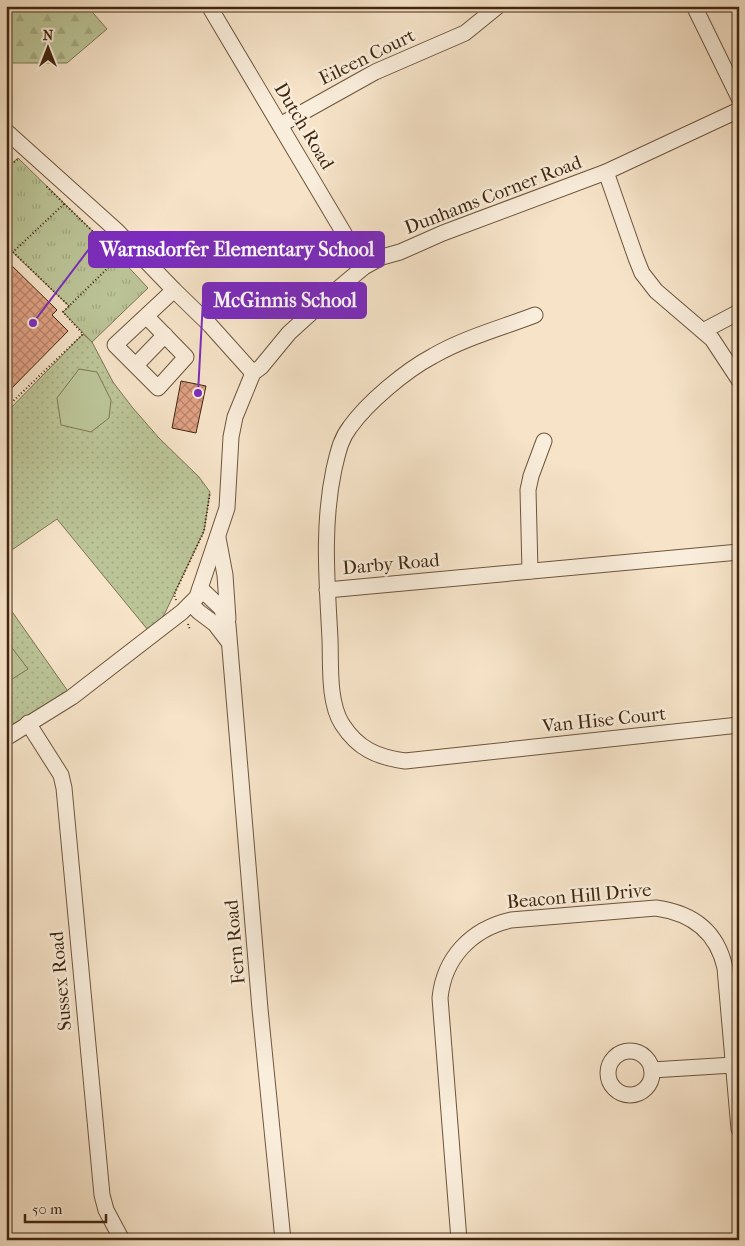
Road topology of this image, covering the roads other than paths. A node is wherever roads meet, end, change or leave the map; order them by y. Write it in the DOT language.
graph roads {
  1 [pos="209,6"];
  2 [pos="694,6"];
  3 [pos="496,7"];
  4 [pos="739,98"];
  5 [pos="739,110"];
  6 [pos="280,125"];
  7 [pos="6,131"];
  8 [pos="606,172"];
  9 [pos="364,267"];
  10 [pos="174,290"];
  11 [pos="739,312"];
  12 [pos="535,315"];
  13 [pos="146,316"];
  14 [pos="702,331"];
  15 [pos="165,335"];
  16 [pos="136,365"];
  17 [pos="253,373"];
  18 [pos="739,380"];
  19 [pos="544,441"];
  20 [pos="218,538"];
  21 [pos="739,552"];
  22 [pos="530,571"];
  23 [pos="200,588"];
  24 [pos="328,590"];
  25 [pos="191,604"];
  26 [pos="228,625"];
  27 [pos="228,641"];
  28 [pos="28,723"];
  29 [pos="739,725"];
  30 [pos="6,738"];
  31 [pos="474,754"];
  32 [pos="733,1065"];
  33 [pos="652,1070"];
  34 [pos="739,1129"];
  35 [pos="122,1240"];
  36 [pos="283,1240"];
  37 [pos="459,1240"];
  1 -- 6 [label="street, Dutch Road"];
  2 -- 4 [label="street"];
  3 -- 6 [label="street, Eileen Court"];
  5 -- 8 [label="street, Dunhams Corner Road"];
  6 -- 9 [label="street, Dutch Road"];
  7 -- 10 [label="street"];
  8 -- 9 [label="street, Dunhams Corner Road"];
  8 -- 14 [label="street"];
  9 -- 17 [label="street, Dunhams Corner Road"];
  10 -- 13 [label="street"];
  10 -- 17 [label="street"];
  11 -- 14 [label="street"];
  12 -- 24 [label="street"];
  13 -- 15 [label="street"];
  13 -- 16 [label="street"];
  14 -- 18 [label="street"];
  15 -- 16 [label="street"];
  15 -- 16 [label="street"];
  17 -- 20 [label="street, Dunhams Corner Road"];
  19 -- 22 [label="street"];
  20 -- 23 [label="street, Dunhams Corner Road"];
  20 -- 26 [label="street"];
  21 -- 22 [label="street, Darby Road"];
  22 -- 24 [label="street, Darby Road"];
  23 -- 25 [label="street, Dunhams Corner Road"];
  23 -- 26 [label="street, Fern Road"];
  24 -- 31 [label="street, Darby Road"];
  25 -- 27 [label="street"];
  25 -- 28 [label="street, Dunhams Corner Road"];
  26 -- 27 [label="street, Fern Road"];
  27 -- 36 [label="street, Fern Road"];
  28 -- 30 [label="street, Dunhams Corner Road"];
  28 -- 35 [label="street, Sussex Road"];
  29 -- 31 [label="street, Van Hise Court"];
  32 -- 33 [label="street"];
  32 -- 34 [label="street, Beacon Hill Drive"];
  32 -- 37 [label="street, Beacon Hill Drive"];
}
